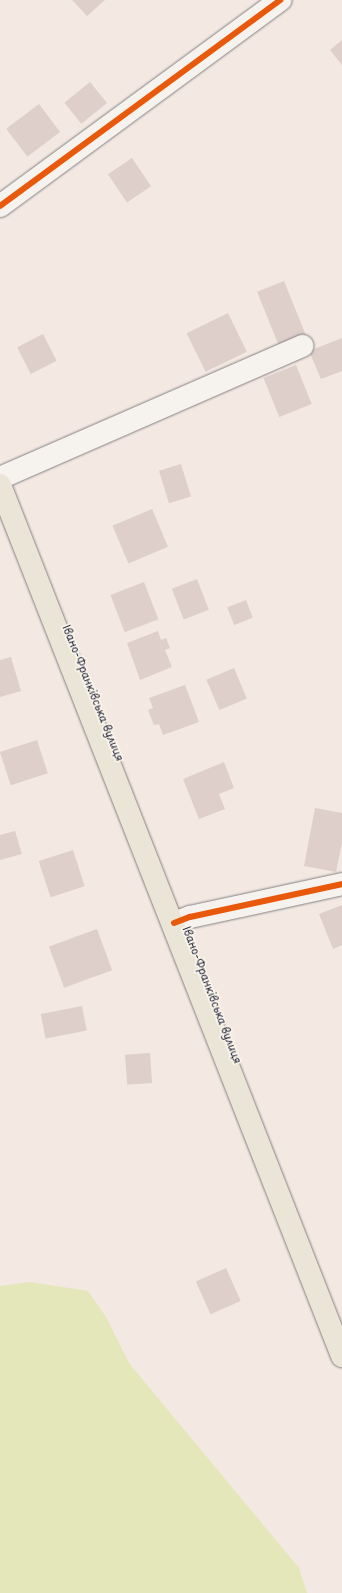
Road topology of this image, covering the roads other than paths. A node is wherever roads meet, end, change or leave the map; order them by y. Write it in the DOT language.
graph roads {
  1 [pos="280,0"];
  2 [pos="0,206"];
  3 [pos="302,346"];
  4 [pos="0,478"];
  5 [pos="0,485"];
  6 [pos="342,884"];
  7 [pos="174,923"];
  8 [pos="341,1352"];
  1 -- 2 [label="street"];
  3 -- 4 [label="street"];
  5 -- 7 [label="main road, Івано-Франківська вулиця"];
  6 -- 7 [label="street"];
  7 -- 8 [label="main road, Івано-Франківська вулиця"];
}
